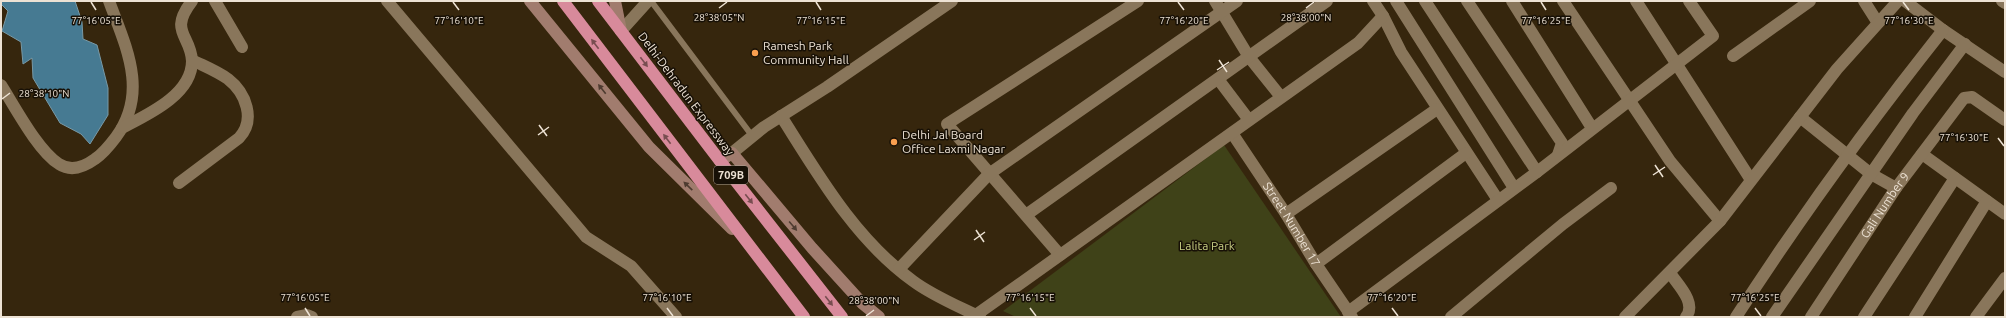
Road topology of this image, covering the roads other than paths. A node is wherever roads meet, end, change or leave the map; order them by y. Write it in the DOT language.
graph roads {
  1 [pos="109,1"];
  2 [pos="192,1"];
  3 [pos="215,1"];
  4 [pos="387,1"];
  5 [pos="530,1"];
  6 [pos="563,1"];
  7 [pos="598,1"];
  8 [pos="615,1"];
  9 [pos="649,1"];
  10 [pos="952,1"];
  11 [pos="1138,1"];
  12 [pos="1215,1"];
  13 [pos="1237,1"];
  14 [pos="1374,1"];
  15 [pos="1396,1"];
  16 [pos="1425,1"];
  17 [pos="1468,1"];
  18 [pos="1512,1"];
  19 [pos="1563,1"];
  20 [pos="1636,1"];
  21 [pos="1689,1"];
  22 [pos="1810,1"];
  23 [pos="1864,1"];
  24 [pos="1898,1"];
  25 [pos="1905,1"];
  26 [pos="2002,1"];
  27 [pos="1320,3"];
  28 [pos="2005,3"];
  29 [pos="1222,12"];
  30 [pos="1383,16"];
  31 [pos="1878,23"];
  32 [pos="1943,30"];
  33 [pos="621,31"];
  34 [pos="1965,44"];
  35 [pos="242,47"];
  36 [pos="1733,56"];
  37 [pos="1249,57"];
  38 [pos="192,60"];
  39 [pos="1677,63"];
  40 [pos="2005,72"];
  41 [pos="1218,79"];
  42 [pos="1,85"];
  43 [pos="1281,97"];
  44 [pos="1628,100"];
  45 [pos="1437,109"];
  46 [pos="781,116"];
  47 [pos="1800,117"];
  48 [pos="1249,120"];
  49 [pos="2005,120"];
  50 [pos="122,128"];
  51 [pos="1592,128"];
  52 [pos="1232,133"];
  53 [pos="753,137"];
  54 [pos="732,153"];
  55 [pos="1466,153"];
  56 [pos="1922,154"];
  57 [pos="1558,155"];
  58 [pos="1847,156"];
  59 [pos="720,161"];
  60 [pos="1536,172"];
  61 [pos="989,174"];
  62 [pos="1871,174"];
  63 [pos="1955,178"];
  64 [pos="1751,180"];
  65 [pos="179,183"];
  66 [pos="1514,188"];
  67 [pos="1612,188"];
  68 [pos="1896,188"];
  69 [pos="1498,200"];
  70 [pos="1987,201"];
  71 [pos="1286,214"];
  72 [pos="2005,214"];
  73 [pos="1026,215"];
  74 [pos="1720,221"];
  75 [pos="746,242"];
  76 [pos="1060,255"];
  77 [pos="1316,264"];
  78 [pos="899,269"];
  79 [pos="1670,273"];
  80 [pos="2005,278"];
  81 [pos="1350,314"];
  82 [pos="978,316"];
  83 [pos="297,317"];
  84 [pos="312,317"];
  85 [pos="676,317"];
  86 [pos="804,317"];
  87 [pos="842,317"];
  88 [pos="879,317"];
  89 [pos="1450,317"];
  90 [pos="1625,317"];
  91 [pos="1686,317"];
  92 [pos="1736,317"];
  93 [pos="1772,317"];
  94 [pos="1811,317"];
  95 [pos="1864,317"];
  96 [pos="1915,317"];
  97 [pos="1976,317"];
  1 -- 50 [label="street"];
  2 -- 38 [label="street"];
  3 -- 35 [label="street"];
  4 -- 85 [label="street"];
  75 -- 5 [label="street, one-way"];
  75 -- 6 [label="highway, 709B, one-way"];
  7 -- 33 [label="highway, Delhi-Dehradun Expressway"];
  8 -- 33 [label="street"];
  9 -- 33 [label="street"];
  9 -- 53 [label="lane"];
  10 -- 46 [label="street"];
  11 -- 61 [label="street"];
  12 -- 29 [label="street"];
  13 -- 29 [label="street"];
  14 -- 30 [label="street"];
  15 -- 66 [label="street"];
  16 -- 60 [label="street"];
  17 -- 57 [label="street"];
  18 -- 51 [label="street"];
  19 -- 44 [label="street"];
  20 -- 39 [label="street"];
  21 -- 39 [label="street"];
  22 -- 36 [label="street"];
  23 -- 31 [label="street"];
  24 -- 31 [label="street"];
  25 -- 32 [label="street"];
  26 -- 28 [label="street"];
  27 -- 37 [label="street"];
  29 -- 37 [label="street"];
  29 -- 61 [label="street"];
  30 -- 43 [label="street"];
  30 -- 45 [label="street"];
  31 -- 47 [label="street"];
  32 -- 34 [label="street"];
  32 -- 58 [label="street"];
  33 -- 59 [label="highway, Delhi-Dehradun Expressway / 709B, one-way"];
  34 -- 40 [label="street"];
  34 -- 62 [label="street"];
  37 -- 41 [label="street"];
  37 -- 43 [label="street"];
  38 -- 50 [label="street"];
  38 -- 65 [label="street"];
  39 -- 44 [label="street"];
  39 -- 64 [label="street"];
  41 -- 48 [label="street"];
  41 -- 73 [label="street"];
  42 -- 50 [label="street"];
  43 -- 48 [label="street"];
  44 -- 51 [label="street"];
  44 -- 74 [label="street"];
  45 -- 55 [label="street"];
  45 -- 71 [label="street"];
  46 -- 53 [label="street"];
  46 -- 78 [label="street"];
  47 -- 58 [label="street"];
  47 -- 64 [label="street"];
  48 -- 52 [label="street"];
  49 -- 56 [label="street, Gali Number 9"];
  51 -- 57 [label="street"];
  52 -- 71 [label="street, Street Number 17"];
  52 -- 76 [label="street"];
  53 -- 54 [label="street"];
  54 -- 59 [label="street"];
  54 -- 88 [label="street, one-way"];
  55 -- 69 [label="street"];
  55 -- 77 [label="street"];
  56 -- 63 [label="street"];
  56 -- 68 [label="street, Gali Number 9"];
  57 -- 60 [label="street"];
  58 -- 62 [label="street"];
  58 -- 92 [label="street"];
  59 -- 87 [label="highway, Delhi-Dehradun Expressway / 709B, one-way"];
  60 -- 66 [label="street"];
  61 -- 73 [label="street"];
  61 -- 78 [label="street"];
  62 -- 68 [label="street"];
  62 -- 93 [label="street"];
  63 -- 70 [label="street"];
  63 -- 95 [label="street"];
  64 -- 74 [label="street"];
  66 -- 69 [label="street"];
  67 -- 89 [label="street"];
  68 -- 94 [label="street, Gali Number 9"];
  69 -- 81 [label="street"];
  70 -- 72 [label="street"];
  70 -- 96 [label="street"];
  71 -- 77 [label="street, Street Number 17"];
  73 -- 76 [label="street"];
  74 -- 79 [label="street"];
  75 -- 86 [label="highway, 709B"];
  76 -- 82 [label="street"];
  77 -- 81 [label="street, Street Number 17"];
  78 -- 82 [label="street"];
  79 -- 90 [label="street"];
  79 -- 91 [label="street"];
  80 -- 97 [label="street"];
  83 -- 84 [label="street"];
}
